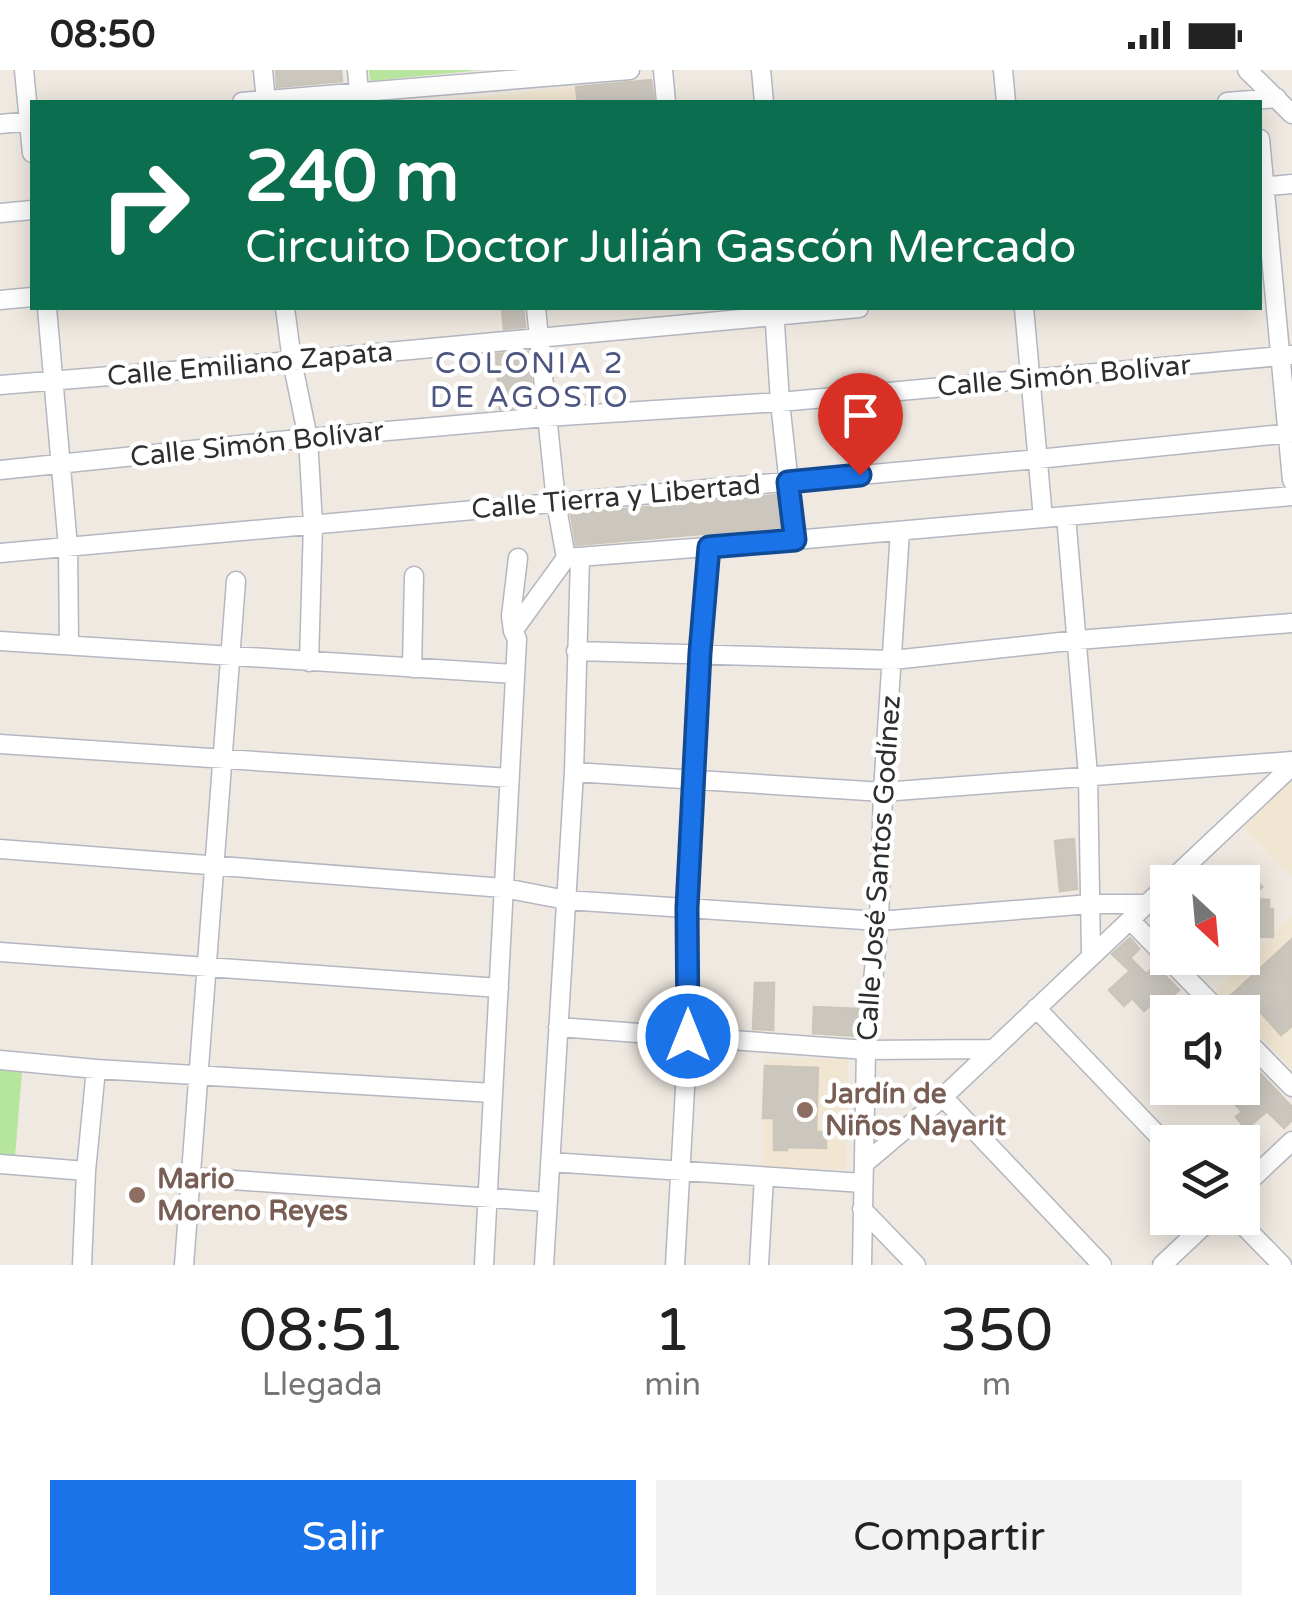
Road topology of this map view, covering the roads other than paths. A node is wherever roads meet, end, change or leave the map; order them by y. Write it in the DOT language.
graph roads {
  1 [pos="24,70"];
  2 [pos="263,70"];
  3 [pos="357,70"];
  4 [pos="630,70"];
  5 [pos="663,70"];
  6 [pos="761,70"];
  7 [pos="1003,70"];
  8 [pos="1248,70"];
  9 [pos="360,98"];
  10 [pos="1277,98"];
  11 [pos="266,100"];
  12 [pos="313,100"];
  13 [pos="666,100"];
  14 [pos="764,100"];
  15 [pos="1006,100"];
  16 [pos="1262,100"];
  17 [pos="30,114"];
  18 [pos="1292,114"];
  19 [pos="30,121"];
  20 [pos="0,124"];
  21 [pos="1292,184"];
  22 [pos="1262,187"];
  23 [pos="30,210"];
  24 [pos="0,213"];
  25 [pos="1292,267"];
  26 [pos="1266,269"];
  27 [pos="30,297"];
  28 [pos="0,300"];
  29 [pos="47,310"];
  30 [pos="286,310"];
  31 [pos="536,310"];
  32 [pos="817,310"];
  33 [pos="1024,310"];
  34 [pos="775,312"];
  35 [pos="538,337"];
  36 [pos="1286,355"];
  37 [pos="292,361"];
  38 [pos="1030,378"];
  39 [pos="54,380"];
  40 [pos="0,386"];
  41 [pos="780,402"];
  42 [pos="546,417"];
  43 [pos="1290,434"];
  44 [pos="308,438"];
  45 [pos="1038,459"];
  46 [pos="62,464"];
  47 [pos="0,470"];
  48 [pos="1292,480"];
  49 [pos="788,482"];
  50 [pos="1292,496"];
  51 [pos="556,502"];
  52 [pos="1066,516"];
  53 [pos="1043,518"];
  54 [pos="313,524"];
  55 [pos="900,531"];
  56 [pos="795,540"];
  57 [pos="68,547"];
  58 [pos="709,547"];
  59 [pos="0,553"];
  60 [pos="518,558"];
  61 [pos="573,558"];
  62 [pos="414,576"];
  63 [pos="236,581"];
  64 [pos="1292,623"];
  65 [pos="515,635"];
  66 [pos="1078,640"];
  67 [pos="0,641"];
  68 [pos="69,644"];
  69 [pos="576,650"];
  70 [pos="700,653"];
  71 [pos="229,655"];
  72 [pos="894,660"];
  73 [pos="309,662"];
  74 [pos="412,668"];
  75 [pos="515,674"];
  76 [pos="0,744"];
  77 [pos="221,759"];
  78 [pos="1292,763"];
  79 [pos="574,772"];
  80 [pos="1088,775"];
  81 [pos="510,778"];
  82 [pos="695,779"];
  83 [pos="883,792"];
  84 [pos="0,849"];
  85 [pos="213,865"];
  86 [pos="1187,865"];
  87 [pos="504,888"];
  88 [pos="566,900"];
  89 [pos="1150,900"];
  90 [pos="1091,904"];
  91 [pos="1146,904"];
  92 [pos="687,908"];
  93 [pos="1130,920"];
  94 [pos="879,921"];
  95 [pos="0,952"];
  96 [pos="1091,954"];
  97 [pos="206,968"];
  98 [pos="499,988"];
  99 [pos="1203,995"];
  100 [pos="1036,1008"];
  101 [pos="558,1027"];
  102 [pos="688,1036"];
  103 [pos="993,1049"];
  104 [pos="866,1050"];
  105 [pos="1260,1054"];
  106 [pos="0,1060"];
  107 [pos="96,1069"];
  108 [pos="198,1076"];
  109 [pos="1292,1087"];
  110 [pos="494,1093"];
  111 [pos="943,1097"];
  112 [pos="1150,1127"];
  113 [pos="1292,1141"];
  114 [pos="550,1162"];
  115 [pos="0,1164"];
  116 [pos="680,1171"];
  117 [pos="1260,1171"];
  118 [pos="86,1172"];
  119 [pos="864,1173"];
  120 [pos="190,1177"];
  121 [pos="764,1177"];
  122 [pos="488,1198"];
  123 [pos="548,1202"];
  124 [pos="862,1210"];
  125 [pos="1194,1235"];
  126 [pos="1253,1235"];
  127 [pos="82,1265"];
  128 [pos="184,1265"];
  129 [pos="484,1265"];
  130 [pos="544,1265"];
  131 [pos="675,1265"];
  132 [pos="759,1265"];
  133 [pos="862,1265"];
  134 [pos="916,1265"];
  135 [pos="1102,1265"];
  136 [pos="1162,1265"];
  137 [pos="1282,1265"];
  1 -- 17 [label="street"];
  2 -- 11 [label="street"];
  3 -- 9 [label="street"];
  4 -- 9 [label="street"];
  5 -- 13 [label="street"];
  6 -- 14 [label="street"];
  7 -- 15 [label="street"];
  8 -- 10 [label="street"];
  9 -- 12 [label="street"];
  10 -- 16 [label="street"];
  10 -- 18 [label="street"];
  19 -- 20 [label="street"];
  21 -- 22 [label="street"];
  22 -- 26 [label="street"];
  23 -- 24 [label="street"];
  25 -- 26 [label="street"];
  26 -- 36 [label="street"];
  27 -- 28 [label="street"];
  29 -- 39 [label="street"];
  30 -- 37 [label="street"];
  31 -- 35 [label="street"];
  32 -- 34 [label="street, Calle Emiliano Zapata"];
  33 -- 38 [label="street"];
  34 -- 35 [label="street, Calle Emiliano Zapata"];
  34 -- 41 [label="street"];
  35 -- 37 [label="street, Calle Emiliano Zapata"];
  35 -- 42 [label="street"];
  36 -- 38 [label="street, Calle Simón Bolívar"];
  36 -- 43 [label="street"];
  37 -- 39 [label="street, Calle Emiliano Zapata"];
  37 -- 44 [label="street"];
  38 -- 41 [label="street, Calle Simón Bolívar"];
  38 -- 45 [label="street"];
  39 -- 40 [label="street, Calle Emiliano Zapata"];
  39 -- 46 [label="street"];
  41 -- 42 [label="street, Calle Simón Bolívar"];
  41 -- 49 [label="street"];
  42 -- 44 [label="street, Calle Simón Bolívar"];
  42 -- 51 [label="street"];
  43 -- 45 [label="street, Calle Tierra y Libertad"];
  43 -- 48 [label="street"];
  44 -- 46 [label="street, Calle Simón Bolívar"];
  44 -- 54 [label="street"];
  45 -- 49 [label="street, Calle Tierra y Libertad"];
  45 -- 53 [label="street"];
  46 -- 47 [label="street, Calle Simón Bolívar"];
  46 -- 57 [label="street"];
  49 -- 51 [label="street, Calle Tierra y Libertad"];
  49 -- 56 [label="street"];
  50 -- 52 [label="street"];
  51 -- 54 [label="street, Calle Tierra y Libertad"];
  51 -- 61 [label="street"];
  52 -- 53 [label="street"];
  52 -- 66 [label="street"];
  53 -- 55 [label="street"];
  54 -- 57 [label="street, Calle Tierra y Libertad"];
  54 -- 73 [label="street"];
  55 -- 56 [label="street"];
  55 -- 72 [label="street, Calle José Santos Godínez"];
  56 -- 58 [label="street"];
  57 -- 59 [label="street, Calle Tierra y Libertad"];
  57 -- 68 [label="street"];
  58 -- 61 [label="street"];
  58 -- 70 [label="street"];
  60 -- 65 [label="street"];
  61 -- 65 [label="street"];
  61 -- 69 [label="street"];
  62 -- 74 [label="street"];
  63 -- 71 [label="street"];
  64 -- 66 [label="street"];
  65 -- 75 [label="street"];
  66 -- 72 [label="street"];
  66 -- 80 [label="street"];
  67 -- 68 [label="street"];
  68 -- 71 [label="street"];
  69 -- 70 [label="street"];
  69 -- 79 [label="street"];
  70 -- 72 [label="street"];
  70 -- 82 [label="street"];
  71 -- 73 [label="street"];
  71 -- 77 [label="street"];
  72 -- 83 [label="street, Calle José Santos Godínez"];
  73 -- 74 [label="street"];
  74 -- 75 [label="street"];
  75 -- 81 [label="street"];
  76 -- 77 [label="street"];
  77 -- 81 [label="street"];
  77 -- 85 [label="street"];
  78 -- 80 [label="street"];
  78 -- 86 [label="street"];
  79 -- 82 [label="street"];
  79 -- 88 [label="street"];
  80 -- 83 [label="street"];
  80 -- 90 [label="street"];
  81 -- 87 [label="street"];
  82 -- 83 [label="street"];
  82 -- 92 [label="street"];
  83 -- 94 [label="street, Calle José Santos Godínez"];
  84 -- 85 [label="street"];
  85 -- 87 [label="street"];
  85 -- 97 [label="street"];
  87 -- 88 [label="street"];
  87 -- 98 [label="street"];
  88 -- 92 [label="street"];
  88 -- 101 [label="street"];
  89 -- 91 [label="street"];
  90 -- 91 [label="street"];
  90 -- 94 [label="street"];
  90 -- 96 [label="street"];
  91 -- 93 [label="street"];
  92 -- 94 [label="street"];
  92 -- 102 [label="street"];
  93 -- 96 [label="street"];
  93 -- 99 [label="street"];
  94 -- 104 [label="street, Calle José Santos Godínez"];
  95 -- 97 [label="street"];
  96 -- 100 [label="street"];
  97 -- 98 [label="street"];
  97 -- 108 [label="street"];
  98 -- 110 [label="street"];
  100 -- 103 [label="street"];
  100 -- 112 [label="street"];
  101 -- 102 [label="street"];
  101 -- 114 [label="street"];
  102 -- 104 [label="street"];
  102 -- 116 [label="street"];
  103 -- 104 [label="street"];
  103 -- 111 [label="street"];
  104 -- 119 [label="street, Calle José Santos Godínez"];
  105 -- 109 [label="street"];
  106 -- 107 [label="street"];
  107 -- 108 [label="street"];
  107 -- 118 [label="street"];
  108 -- 110 [label="street"];
  108 -- 120 [label="street"];
  110 -- 122 [label="street"];
  111 -- 119 [label="street"];
  111 -- 135 [label="street"];
  113 -- 117 [label="street"];
  114 -- 116 [label="street"];
  114 -- 123 [label="street"];
  115 -- 118 [label="street"];
  116 -- 121 [label="street"];
  116 -- 131 [label="street"];
  118 -- 127 [label="street"];
  119 -- 121 [label="street"];
  119 -- 124 [label="street, Calle José Santos Godínez"];
  120 -- 122 [label="street"];
  120 -- 128 [label="street"];
  121 -- 132 [label="street"];
  122 -- 123 [label="street"];
  122 -- 129 [label="street"];
  123 -- 130 [label="street"];
  124 -- 133 [label="street, Calle José Santos Godínez"];
  124 -- 134 [label="street"];
  125 -- 136 [label="street"];
  126 -- 137 [label="street"];
}
